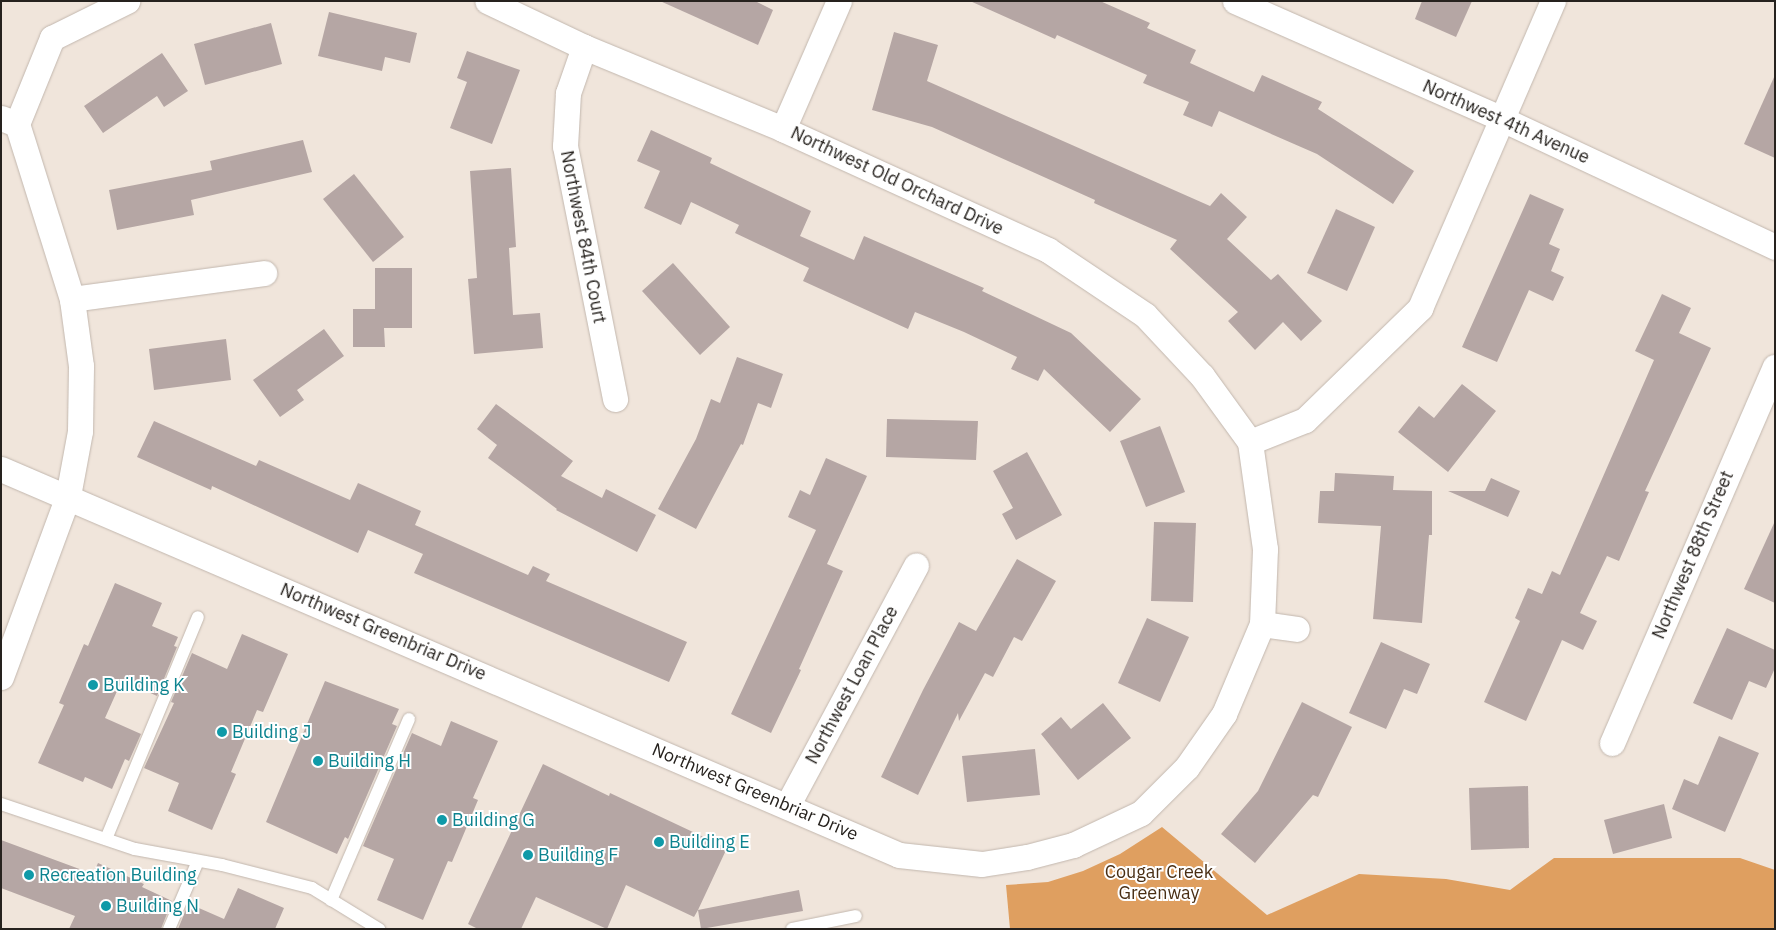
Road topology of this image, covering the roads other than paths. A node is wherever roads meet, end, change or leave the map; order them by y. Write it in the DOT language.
graph roads {
  1 [pos="128,1"];
  2 [pos="487,1"];
  3 [pos="838,1"];
  4 [pos="1234,1"];
  5 [pos="1553,1"];
  6 [pos="584,47"];
  7 [pos="1502,120"];
  8 [pos="9,121"];
  9 [pos="783,129"];
  10 [pos="1775,247"];
  11 [pos="264,273"];
  12 [pos="72,299"];
  13 [pos="1775,367"];
  14 [pos="615,399"];
  15 [pos="1250,442"];
  16 [pos="1,468"];
  17 [pos="68,496"];
  18 [pos="916,564"];
  19 [pos="198,617"];
  20 [pos="1262,624"];
  21 [pos="1297,629"];
  22 [pos="8,639"];
  23 [pos="1,678"];
  24 [pos="409,719"];
  25 [pos="1612,744"];
  26 [pos="1,804"];
  27 [pos="787,806"];
  28 [pos="106,839"];
  29 [pos="198,861"];
  30 [pos="331,900"];
  31 [pos="856,916"];
  32 [pos="169,929"];
  33 [pos="379,929"];
  34 [pos="792,929"];
  1 -- 8 [label="street"];
  2 -- 6 [label="street, Northwest Old Orchard Drive"];
  3 -- 9 [label="street"];
  4 -- 7 [label="street, Northwest 4th Avenue"];
  5 -- 7 [label="street"];
  6 -- 9 [label="street, Northwest Old Orchard Drive"];
  6 -- 14 [label="street, Northwest 84th Court"];
  7 -- 10 [label="street, Northwest 4th Avenue"];
  7 -- 15 [label="street"];
  8 -- 12 [label="street"];
  9 -- 15 [label="street, Northwest Old Orchard Drive"];
  11 -- 12 [label="street"];
  12 -- 17 [label="street"];
  13 -- 25 [label="street, Northwest 88th Street"];
  15 -- 20 [label="street, Northwest Greenbriar Drive"];
  16 -- 17 [label="street, Northwest Greenbriar Drive"];
  17 -- 22 [label="street"];
  17 -- 27 [label="street, Northwest Greenbriar Drive"];
  18 -- 27 [label="street, Northwest Loan Place"];
  19 -- 28 [label="lane"];
  20 -- 21 [label="street"];
  20 -- 27 [label="street, Northwest Greenbriar Drive"];
  22 -- 23 [label="street"];
  24 -- 30 [label="lane"];
  26 -- 28 [label="lane"];
  28 -- 29 [label="lane"];
  29 -- 30 [label="lane"];
  29 -- 32 [label="lane"];
  30 -- 33 [label="lane"];
  31 -- 34 [label="lane"];
}
